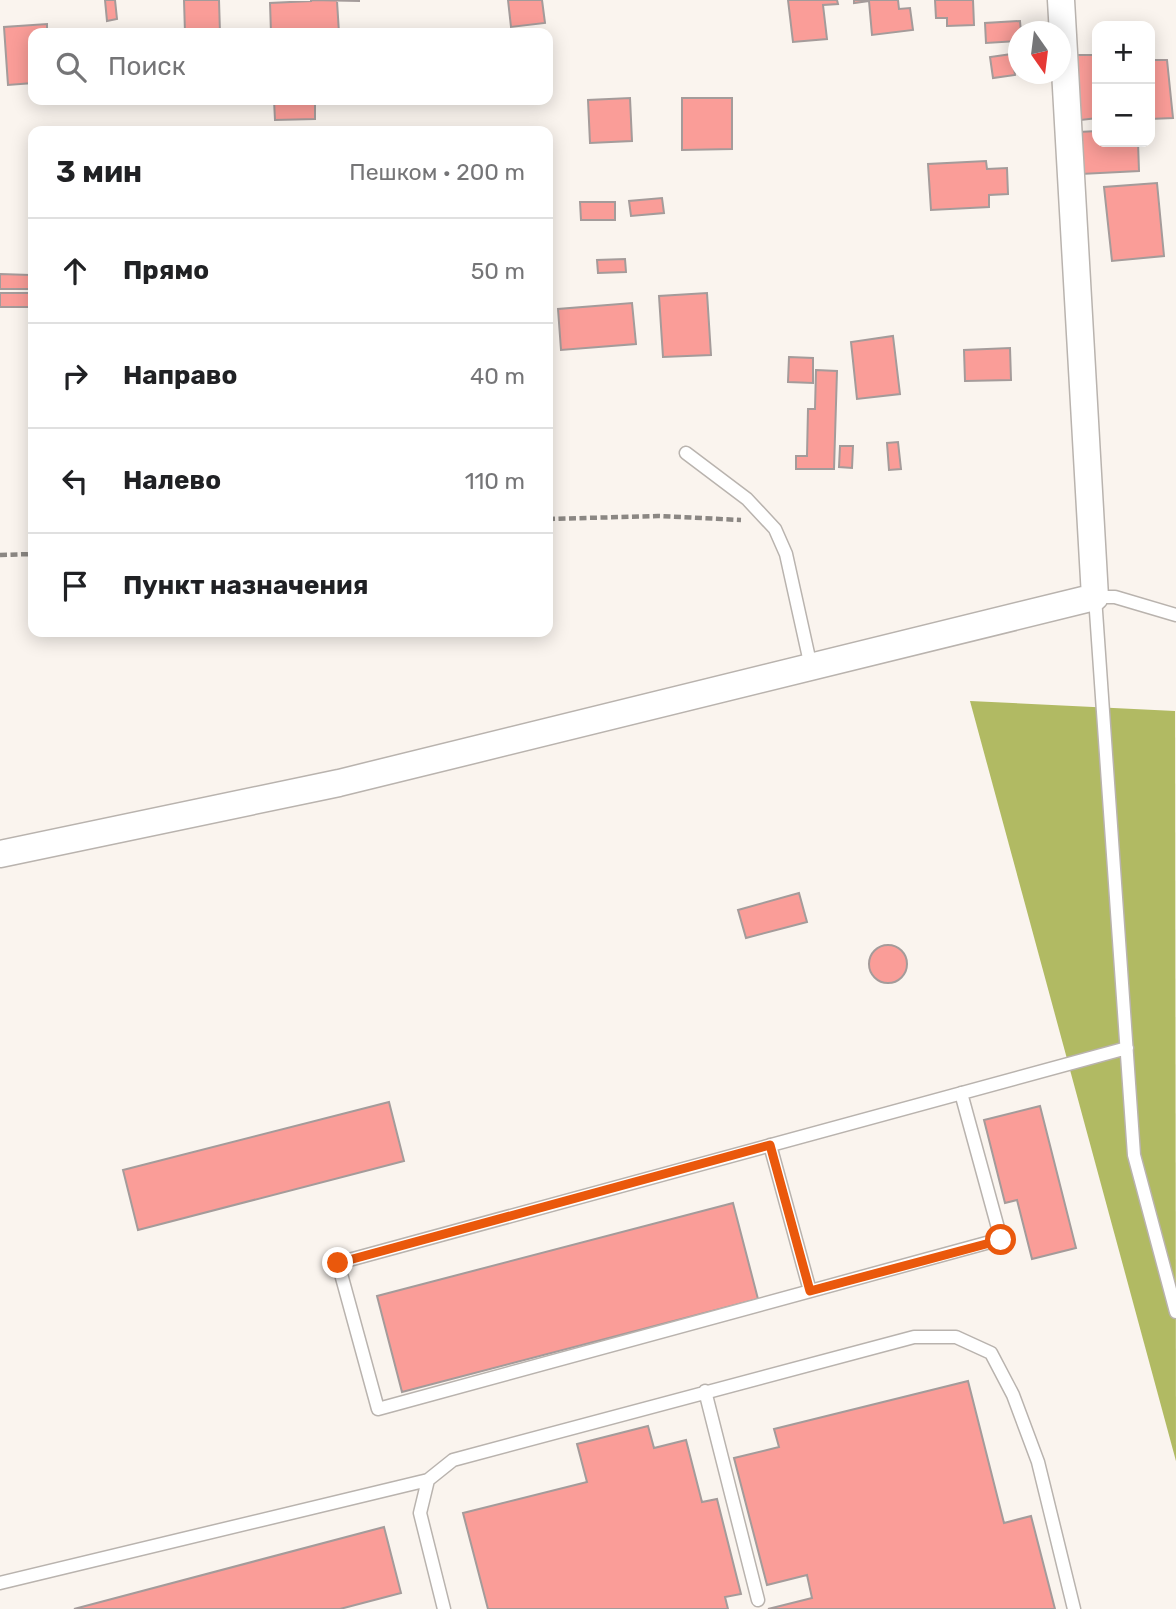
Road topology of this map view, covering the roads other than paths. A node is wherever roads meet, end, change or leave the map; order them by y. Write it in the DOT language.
graph roads {
  1 [pos="1061,0"];
  2 [pos="686,453"];
  3 [pos="1095,597"];
  4 [pos="1176,615"];
  5 [pos="811,667"];
  6 [pos="0,854"];
  7 [pos="1126,1048"];
  8 [pos="961,1093"];
  9 [pos="770,1145"];
  10 [pos="810,1291"];
  11 [pos="1176,1312"];
  12 [pos="705,1391"];
  13 [pos="428,1480"];
  14 [pos="0,1583"];
  15 [pos="758,1600"];
  16 [pos="444,1609"];
  17 [pos="1074,1609"];
  1 -- 3 [label="street"];
  2 -- 5 [label="lane"];
  3 -- 4 [label="lane"];
  3 -- 5 [label="street"];
  3 -- 7 [label="lane"];
  5 -- 6 [label="street"];
  7 -- 8 [label="lane"];
  7 -- 11 [label="lane"];
  8 -- 9 [label="lane"];
  8 -- 10 [label="lane"];
  9 -- 10 [label="lane"];
  9 -- 10 [label="lane"];
  12 -- 13 [label="lane"];
  12 -- 15 [label="lane"];
  12 -- 17 [label="lane"];
  13 -- 14 [label="lane"];
  13 -- 16 [label="lane"];
}
